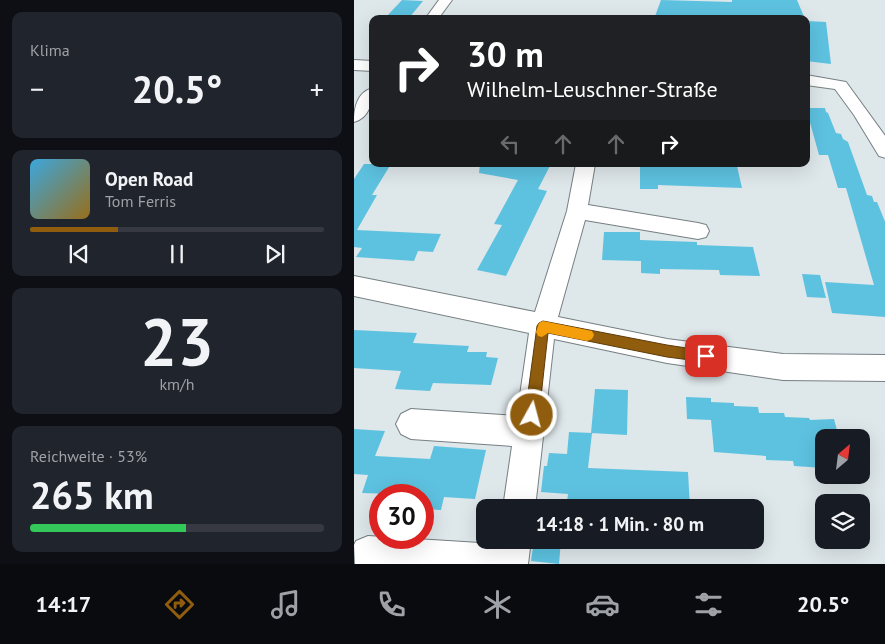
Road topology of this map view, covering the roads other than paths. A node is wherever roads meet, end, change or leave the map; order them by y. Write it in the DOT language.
graph roads {
  1 [pos="446,0"];
  2 [pos="434,15"];
  3 [pos="354,65"];
  4 [pos="369,66"];
  5 [pos="810,81"];
  6 [pos="369,98"];
  7 [pos="354,117"];
  8 [pos="885,152"];
  9 [pos="584,167"];
  10 [pos="577,211"];
  11 [pos="698,231"];
  12 [pos="354,286"];
  13 [pos="543,326"];
  14 [pos="885,368"];
  15 [pos="411,424"];
  16 [pos="530,432"];
  17 [pos="520,499"];
  18 [pos="368,552"];
  19 [pos="512,555"];
  1 -- 2 [label="street"];
  3 -- 4 [label="street"];
  5 -- 8 [label="street"];
  6 -- 7 [label="street"];
  9 -- 10 [label="street"];
  10 -- 11 [label="street"];
  10 -- 13 [label="street"];
  12 -- 13 [label="street"];
  13 -- 14 [label="street"];
  13 -- 16 [label="street"];
  15 -- 16 [label="street"];
  16 -- 17 [label="street"];
  18 -- 19 [label="street"];
}
